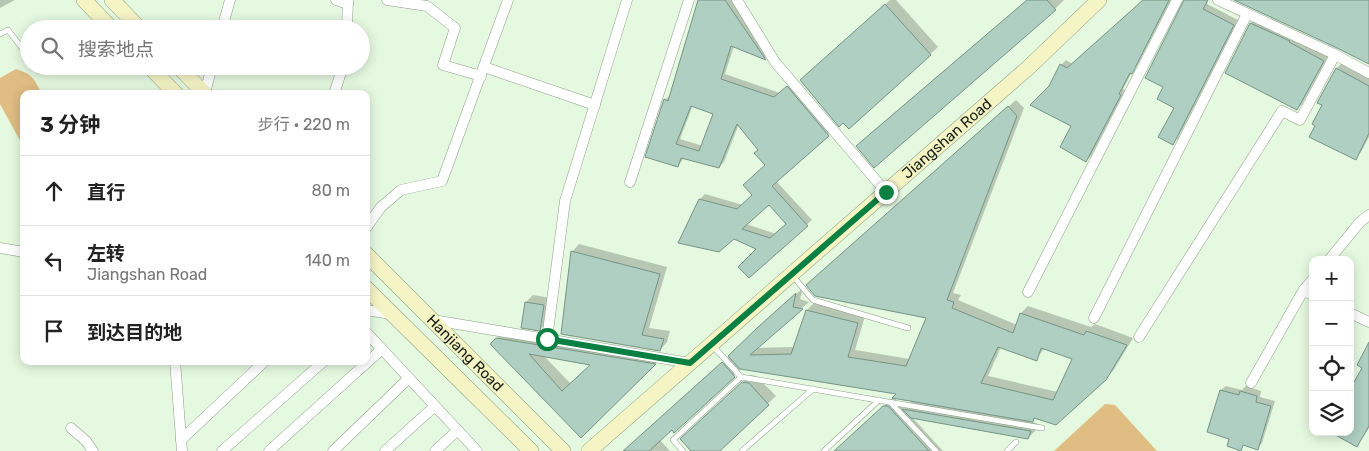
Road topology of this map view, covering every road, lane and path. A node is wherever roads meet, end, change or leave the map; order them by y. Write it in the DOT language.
graph roads {
  1 [pos="84,0"];
  2 [pos="112,0"];
  3 [pos="230,0"];
  4 [pos="336,0"];
  5 [pos="387,0"];
  6 [pos="508,0"];
  7 [pos="627,0"];
  8 [pos="689,0"];
  9 [pos="737,0"];
  10 [pos="1177,0"];
  11 [pos="1218,0"];
  12 [pos="348,2"];
  13 [pos="1092,2"];
  14 [pos="1248,14"];
  15 [pos="103,20"];
  16 [pos="131,20"];
  17 [pos="224,20"];
  18 [pos="347,20"];
  19 [pos="0,34"];
  20 [pos="20,45"];
  21 [pos="1335,55"];
  22 [pos="482,72"];
  23 [pos="1369,73"];
  24 [pos="158,75"];
  25 [pos="187,75"];
  26 [pos="210,75"];
  27 [pos="340,75"];
  28 [pos="172,90"];
  29 [pos="202,90"];
  30 [pos="206,90"];
  31 [pos="335,90"];
  32 [pos="595,104"];
  33 [pos="630,182"];
  34 [pos="886,192"];
  35 [pos="1369,215"];
  36 [pos="370,223"];
  37 [pos="0,248"];
  38 [pos="20,251"];
  39 [pos="1332,256"];
  40 [pos="370,258"];
  41 [pos="791,275"];
  42 [pos="1309,284"];
  43 [pos="1303,291"];
  44 [pos="370,292"];
  45 [pos="1028,292"];
  46 [pos="1309,293"];
  47 [pos="370,311"];
  48 [pos="392,314"];
  49 [pos="1354,315"];
  50 [pos="1094,318"];
  51 [pos="432,320"];
  52 [pos="1369,322"];
  53 [pos="908,328"];
  54 [pos="370,336"];
  55 [pos="1139,337"];
  56 [pos="547,339"];
  57 [pos="711,344"];
  58 [pos="382,349"];
  59 [pos="370,360"];
  60 [pos="690,363"];
  61 [pos="175,365"];
  62 [pos="261,365"];
  63 [pos="319,365"];
  64 [pos="364,365"];
  65 [pos="742,377"];
  66 [pos="409,378"];
  67 [pos="1251,383"];
  68 [pos="813,389"];
  69 [pos="879,400"];
  70 [pos="891,402"];
  71 [pos="435,406"];
  72 [pos="71,428"];
  73 [pos="1042,428"];
  74 [pos="458,430"];
  75 [pos="1016,442"];
  76 [pos="182,446"];
  77 [pos="93,451"];
  78 [pos="222,451"];
  79 [pos="269,451"];
  80 [pos="333,451"];
  81 [pos="385,451"];
  82 [pos="435,451"];
  83 [pos="477,451"];
  84 [pos="531,451"];
  85 [pos="563,451"];
  86 [pos="589,451"];
  87 [pos="683,451"];
  88 [pos="742,451"];
  89 [pos="824,451"];
  90 [pos="936,451"];
  91 [pos="1007,451"];
  1 -- 15 [label="street"];
  2 -- 16 [label="street"];
  3 -- 17 [label="street"];
  4 -- 12 [label="street"];
  5 -- 22 [label="street"];
  6 -- 22 [label="street"];
  7 -- 32 [label="street"];
  8 -- 33 [label="street"];
  9 -- 34 [label="street"];
  10 -- 45 [label="street"];
  11 -- 14 [label="street"];
  12 -- 18 [label="street"];
  13 -- 34 [label="street, Jiangshan Road"];
  14 -- 21 [label="street"];
  14 -- 50 [label="street"];
  19 -- 20 [label="lane"];
  21 -- 23 [label="street"];
  21 -- 55 [label="street"];
  22 -- 32 [label="street"];
  22 -- 36 [label="street"];
  24 -- 28 [label="street"];
  25 -- 29 [label="street"];
  26 -- 30 [label="street"];
  27 -- 31 [label="street"];
  32 -- 56 [label="street"];
  34 -- 41 [label="street, Jiangshan Road"];
  35 -- 39 [label="street"];
  37 -- 38 [label="street"];
  40 -- 51 [label="street, Hanjiang Road"];
  41 -- 53 [label="lane"];
  41 -- 57 [label="street, Jiangshan Road"];
  42 -- 43 [label="street"];
  43 -- 46 [label="street"];
  43 -- 67 [label="street"];
  44 -- 48 [label="street, Hanjiang Road"];
  47 -- 48 [label="street"];
  48 -- 84 [label="street, Hanjiang Road"];
  49 -- 52 [label="street"];
  51 -- 56 [label="street"];
  51 -- 85 [label="street, Hanjiang Road"];
  54 -- 58 [label="street"];
  56 -- 60 [label="street"];
  57 -- 60 [label="street, Jiangshan Road"];
  57 -- 65 [label="lane"];
  58 -- 59 [label="street"];
  58 -- 66 [label="street"];
  60 -- 86 [label="street, Jiangshan Road"];
  61 -- 76 [label="street"];
  62 -- 76 [label="street"];
  63 -- 78 [label="street"];
  64 -- 79 [label="street"];
  65 -- 68 [label="lane"];
  65 -- 87 [label="lane"];
  66 -- 71 [label="street"];
  66 -- 80 [label="street"];
  68 -- 69 [label="lane"];
  68 -- 88 [label="lane"];
  69 -- 70 [label="lane"];
  69 -- 89 [label="lane"];
  70 -- 73 [label="lane"];
  70 -- 90 [label="lane"];
  71 -- 74 [label="street"];
  71 -- 81 [label="street"];
  72 -- 77 [label="street"];
  74 -- 82 [label="street"];
  74 -- 83 [label="street"];
  75 -- 91 [label="lane"];
}
